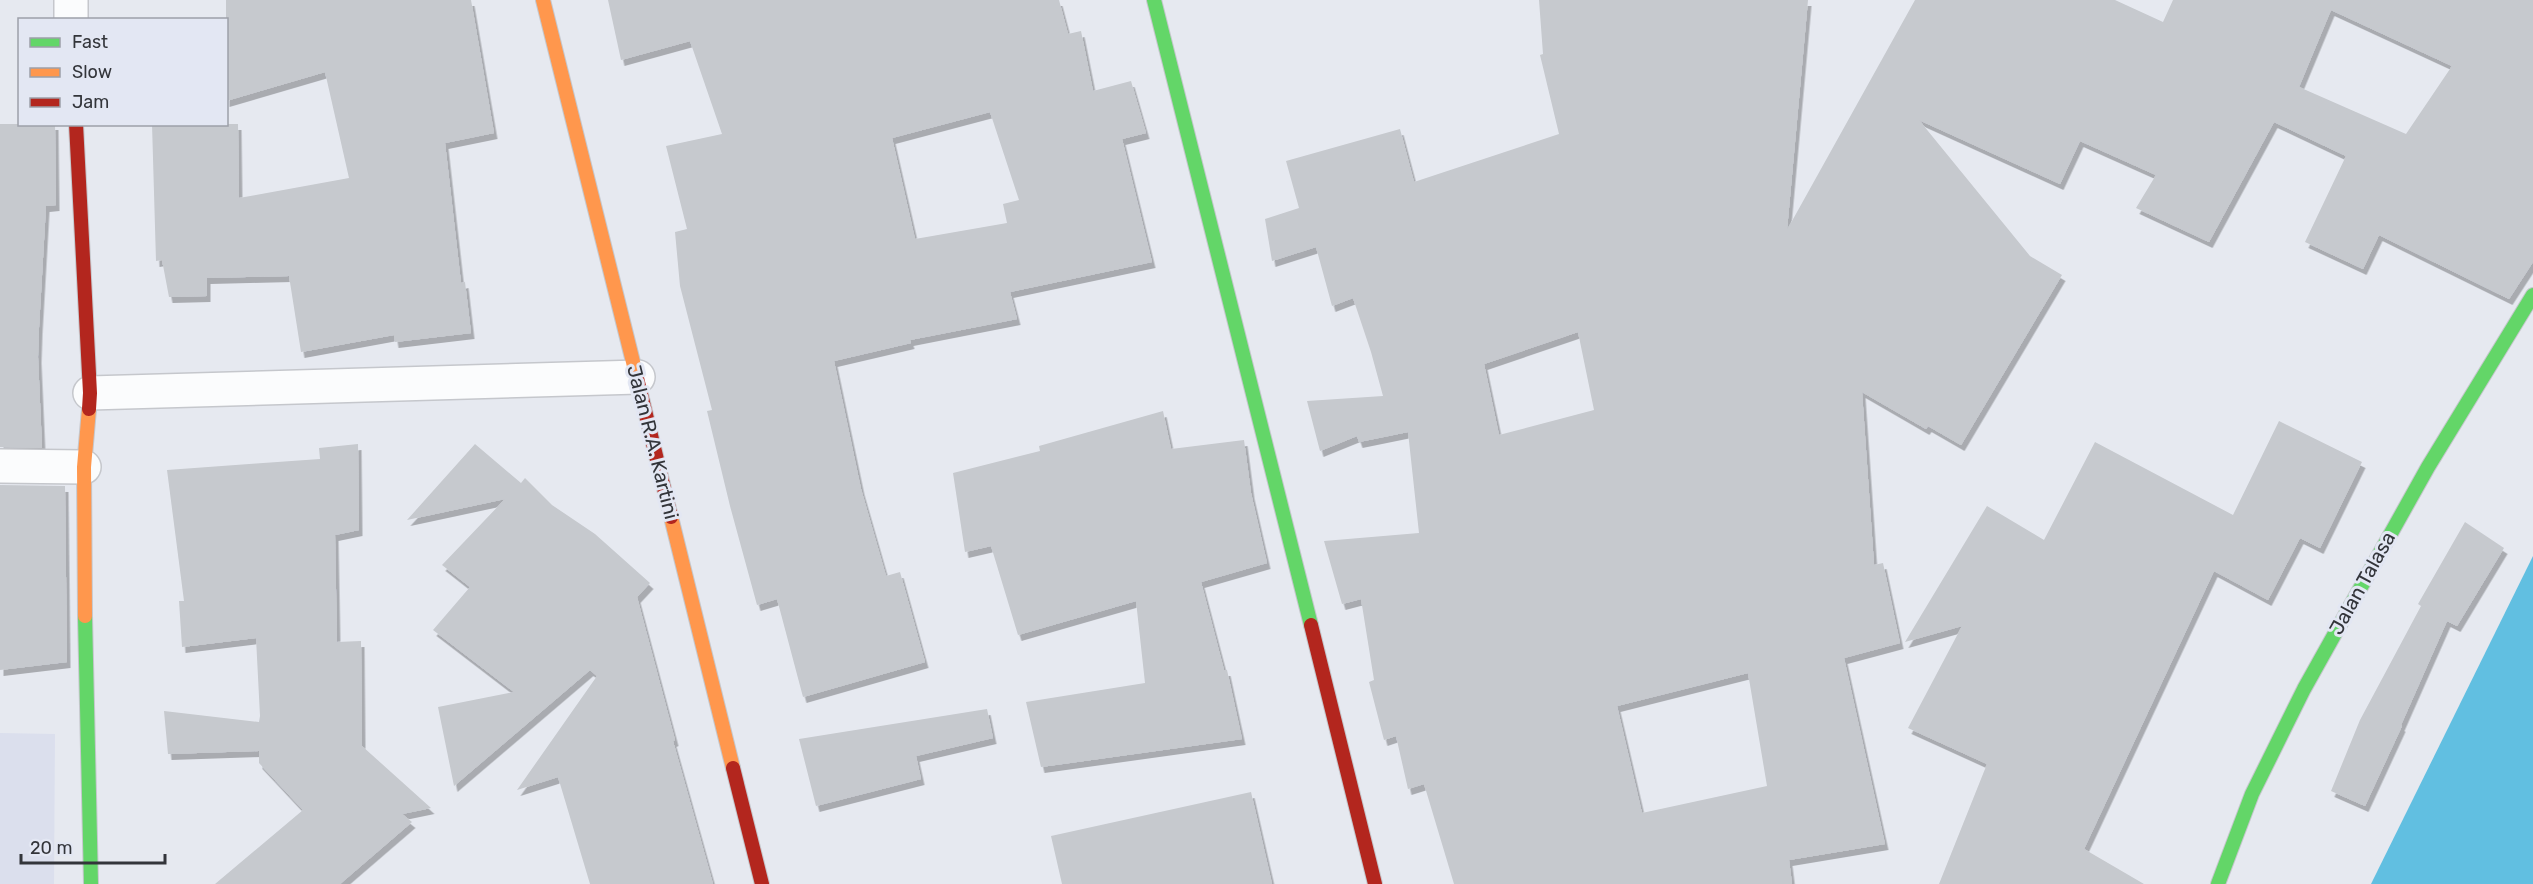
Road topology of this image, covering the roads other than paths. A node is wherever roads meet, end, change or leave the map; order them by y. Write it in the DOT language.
graph roads {
  1 [pos="71,0"];
  2 [pos="543,0"];
  3 [pos="1154,0"];
  4 [pos="71,18"];
  5 [pos="76,126"];
  6 [pos="2533,295"];
  7 [pos="638,377"];
  8 [pos="90,393"];
  9 [pos="0,466"];
  10 [pos="84,467"];
  11 [pos="91,884"];
  12 [pos="762,884"];
  13 [pos="1375,884"];
  14 [pos="2218,884"];
  1 -- 4 [label="street"];
  2 -- 7 [label="street, Jalan R.A. Kartini"];
  3 -- 13 [label="street"];
  5 -- 8 [label="street"];
  6 -- 14 [label="street, Jalan Talasa"];
  7 -- 8 [label="street"];
  7 -- 12 [label="street, Jalan R.A. Kartini"];
  8 -- 10 [label="street"];
  9 -- 10 [label="street"];
  10 -- 11 [label="street"];
}
